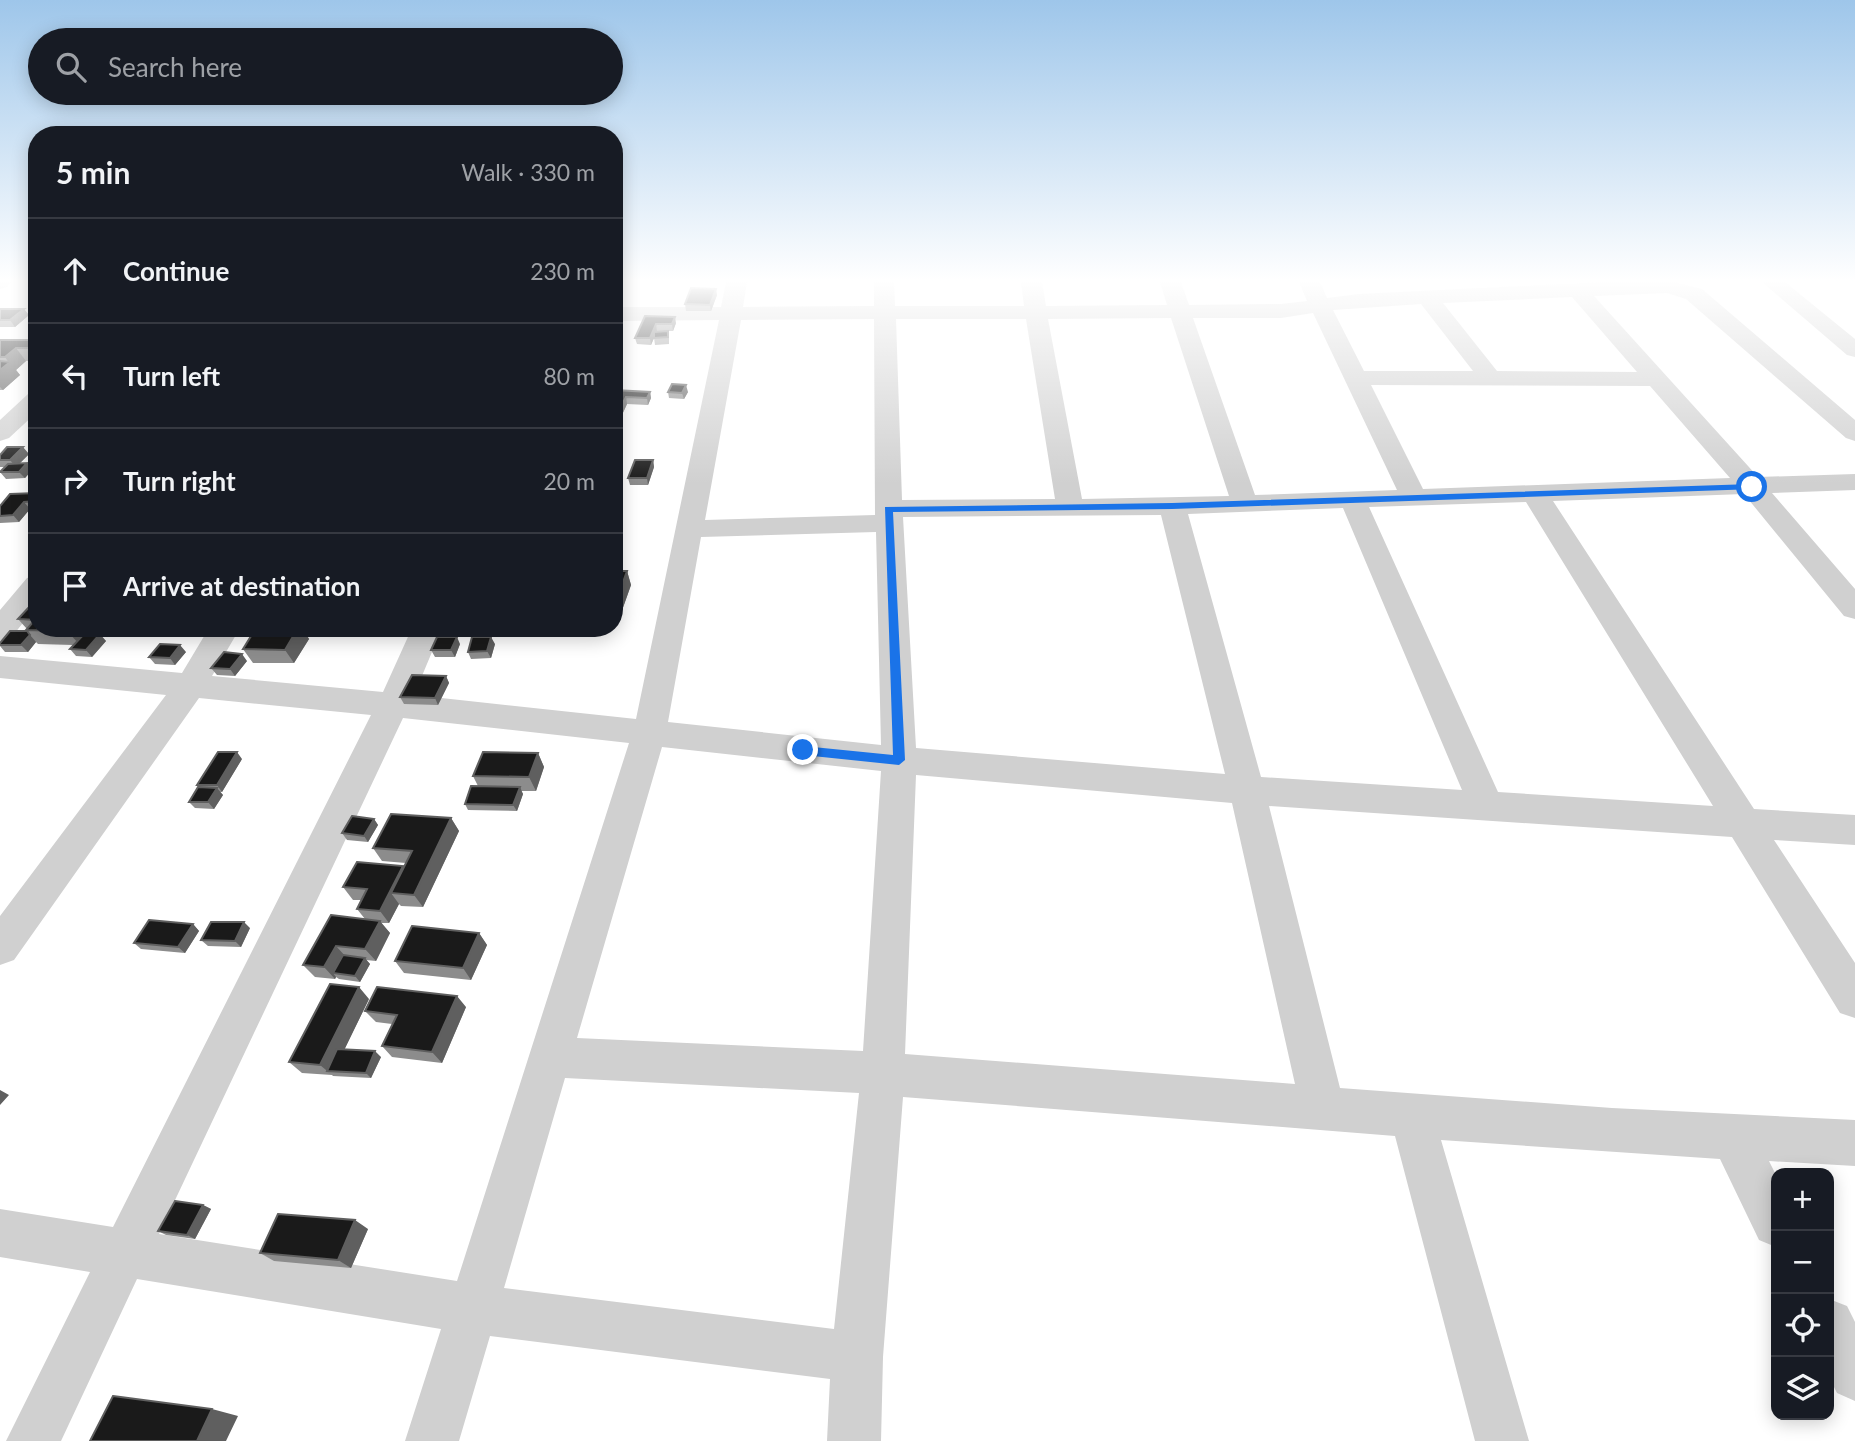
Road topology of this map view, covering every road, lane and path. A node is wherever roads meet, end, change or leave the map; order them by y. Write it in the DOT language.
graph roads {
  1 [pos="725,349"];
  2 [pos="886,349"];
  3 [pos="1044,349"];
  4 [pos="1192,349"];
  5 [pos="1343,349"];
  6 [pos="1467,349"];
  7 [pos="1631,349"];
  8 [pos="1758,349"];
  9 [pos="1357,379"];
  10 [pos="1491,379"];
  11 [pos="1657,379"];
  12 [pos="28,407"];
  13 [pos="0,433"];
  14 [pos="1855,433"];
  15 [pos="1855,482"];
  16 [pos="1752,487"];
  17 [pos="1534,493"];
  18 [pos="1414,498"];
  19 [pos="1353,501"];
  20 [pos="1245,504"];
  21 [pos="1172,506"];
  22 [pos="1070,507"];
  23 [pos="889,516"];
  24 [pos="690,529"];
  25 [pos="28,596"];
  26 [pos="1855,609"];
  27 [pos="0,629"];
  28 [pos="220,637"];
  29 [pos="423,637"];
  30 [pos="0,667"];
  31 [pos="190,686"];
  32 [pos="393,705"];
  33 [pos="649,735"];
  34 [pos="899,760"];
  35 [pos="1247,790"];
  36 [pos="1486,804"];
  37 [pos="1744,822"];
  38 [pos="1855,830"];
  39 [pos="0,947"];
  40 [pos="1855,999"];
  41 [pos="550,1057"];
  42 [pos="883,1074"];
  43 [pos="1323,1110"];
  44 [pos="1412,1115"];
  45 [pos="1733,1138"];
  46 [pos="1855,1143"];
  47 [pos="1771,1213"];
  48 [pos="0,1233"];
  49 [pos="123,1252"];
  50 [pos="473,1309"];
  51 [pos="1834,1334"];
  52 [pos="856,1357"];
  53 [pos="1855,1375"];
  54 [pos="33,1441"];
  55 [pos="432,1441"];
  56 [pos="855,1441"];
  57 [pos="1502,1441"];
  1 -- 24 [label="street"];
  2 -- 23 [label="street"];
  3 -- 22 [label="street"];
  4 -- 20 [label="street"];
  5 -- 9 [label="street"];
  6 -- 10 [label="street"];
  7 -- 11 [label="street"];
  8 -- 14 [label="street"];
  9 -- 10 [label="street"];
  9 -- 18 [label="street"];
  10 -- 11 [label="street"];
  11 -- 16 [label="street"];
  12 -- 13 [label="street"];
  15 -- 16 [label="street"];
  16 -- 17 [label="street"];
  16 -- 26 [label="street"];
  17 -- 18 [label="street"];
  17 -- 37 [label="street"];
  18 -- 19 [label="street"];
  19 -- 20 [label="street"];
  19 -- 36 [label="street"];
  20 -- 21 [label="street"];
  21 -- 22 [label="street"];
  21 -- 35 [label="street"];
  22 -- 23 [label="street"];
  23 -- 24 [label="street"];
  23 -- 34 [label="street"];
  24 -- 33 [label="street"];
  25 -- 27 [label="street"];
  28 -- 31 [label="street"];
  29 -- 32 [label="street"];
  30 -- 31 [label="street"];
  31 -- 32 [label="street"];
  31 -- 39 [label="street"];
  32 -- 33 [label="street"];
  32 -- 49 [label="street"];
  33 -- 34 [label="street"];
  33 -- 41 [label="street"];
  34 -- 35 [label="street"];
  34 -- 42 [label="street"];
  35 -- 36 [label="street"];
  35 -- 43 [label="street"];
  36 -- 37 [label="street"];
  37 -- 38 [label="street"];
  37 -- 40 [label="street"];
  41 -- 42 [label="street"];
  41 -- 50 [label="street"];
  42 -- 43 [label="street"];
  42 -- 52 [label="street"];
  43 -- 44 [label="street"];
  44 -- 45 [label="street"];
  44 -- 57 [label="street"];
  45 -- 46 [label="street"];
  45 -- 47 [label="street"];
  48 -- 49 [label="street"];
  49 -- 50 [label="street"];
  49 -- 54 [label="street"];
  50 -- 52 [label="street"];
  50 -- 55 [label="street"];
  51 -- 53 [label="street"];
  52 -- 56 [label="street"];
}
